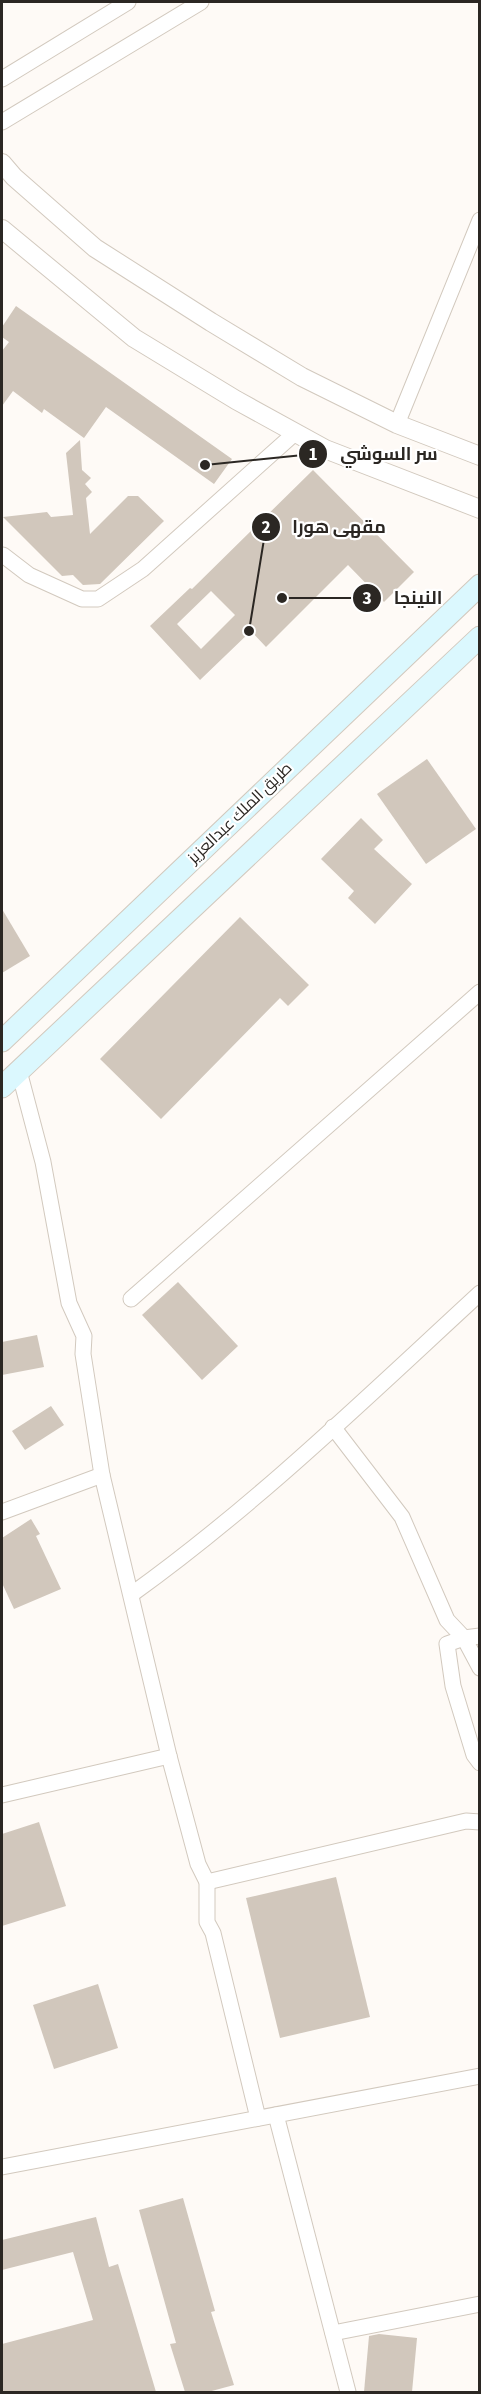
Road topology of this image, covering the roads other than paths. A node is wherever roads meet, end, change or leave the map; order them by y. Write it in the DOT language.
graph roads {
  1 [pos="128,2"];
  2 [pos="201,2"];
  3 [pos="2,79"];
  4 [pos="2,122"];
  5 [pos="2,163"];
  6 [pos="480,220"];
  7 [pos="2,228"];
  8 [pos="397,424"];
  9 [pos="295,433"];
  10 [pos="480,456"];
  11 [pos="476,510"];
  12 [pos="3,555"];
  13 [pos="480,585"];
  14 [pos="480,637"];
  15 [pos="480,992"];
  16 [pos="2,1041"];
  17 [pos="19,1071"];
  18 [pos="2,1088"];
  19 [pos="480,1293"];
  20 [pos="131,1299"];
  21 [pos="333,1427"];
  22 [pos="102,1475"];
  23 [pos="2,1512"];
  24 [pos="132,1594"];
  25 [pos="472,1637"];
  26 [pos="480,1668"];
  27 [pos="169,1756"];
  28 [pos="480,1763"];
  29 [pos="2,1795"];
  30 [pos="480,1822"];
  31 [pos="207,1882"];
  32 [pos="480,2076"];
  33 [pos="276,2115"];
  34 [pos="258,2118"];
  35 [pos="2,2167"];
  36 [pos="480,2304"];
  37 [pos="333,2332"];
  38 [pos="348,2392"];
  1 -- 3 [label="street"];
  2 -- 4 [label="street"];
  5 -- 8 [label="street"];
  6 -- 8 [label="street"];
  7 -- 9 [label="street"];
  8 -- 10 [label="street"];
  9 -- 11 [label="street"];
  9 -- 12 [label="street"];
  13 -- 16 [label="main road, طريق الملك عبدالعزيز"];
  14 -- 17 [label="main road"];
  15 -- 20 [label="street"];
  17 -- 18 [label="main road"];
  17 -- 22 [label="street"];
  19 -- 21 [label="street"];
  21 -- 24 [label="street"];
  21 -- 25 [label="street"];
  22 -- 23 [label="street"];
  22 -- 24 [label="street"];
  24 -- 27 [label="street"];
  25 -- 26 [label="street"];
  25 -- 28 [label="street"];
  27 -- 29 [label="street"];
  27 -- 31 [label="street"];
  30 -- 31 [label="street"];
  31 -- 34 [label="street"];
  32 -- 33 [label="street"];
  33 -- 34 [label="street"];
  33 -- 37 [label="street"];
  34 -- 35 [label="street"];
  36 -- 37 [label="street"];
  37 -- 38 [label="street"];
}
